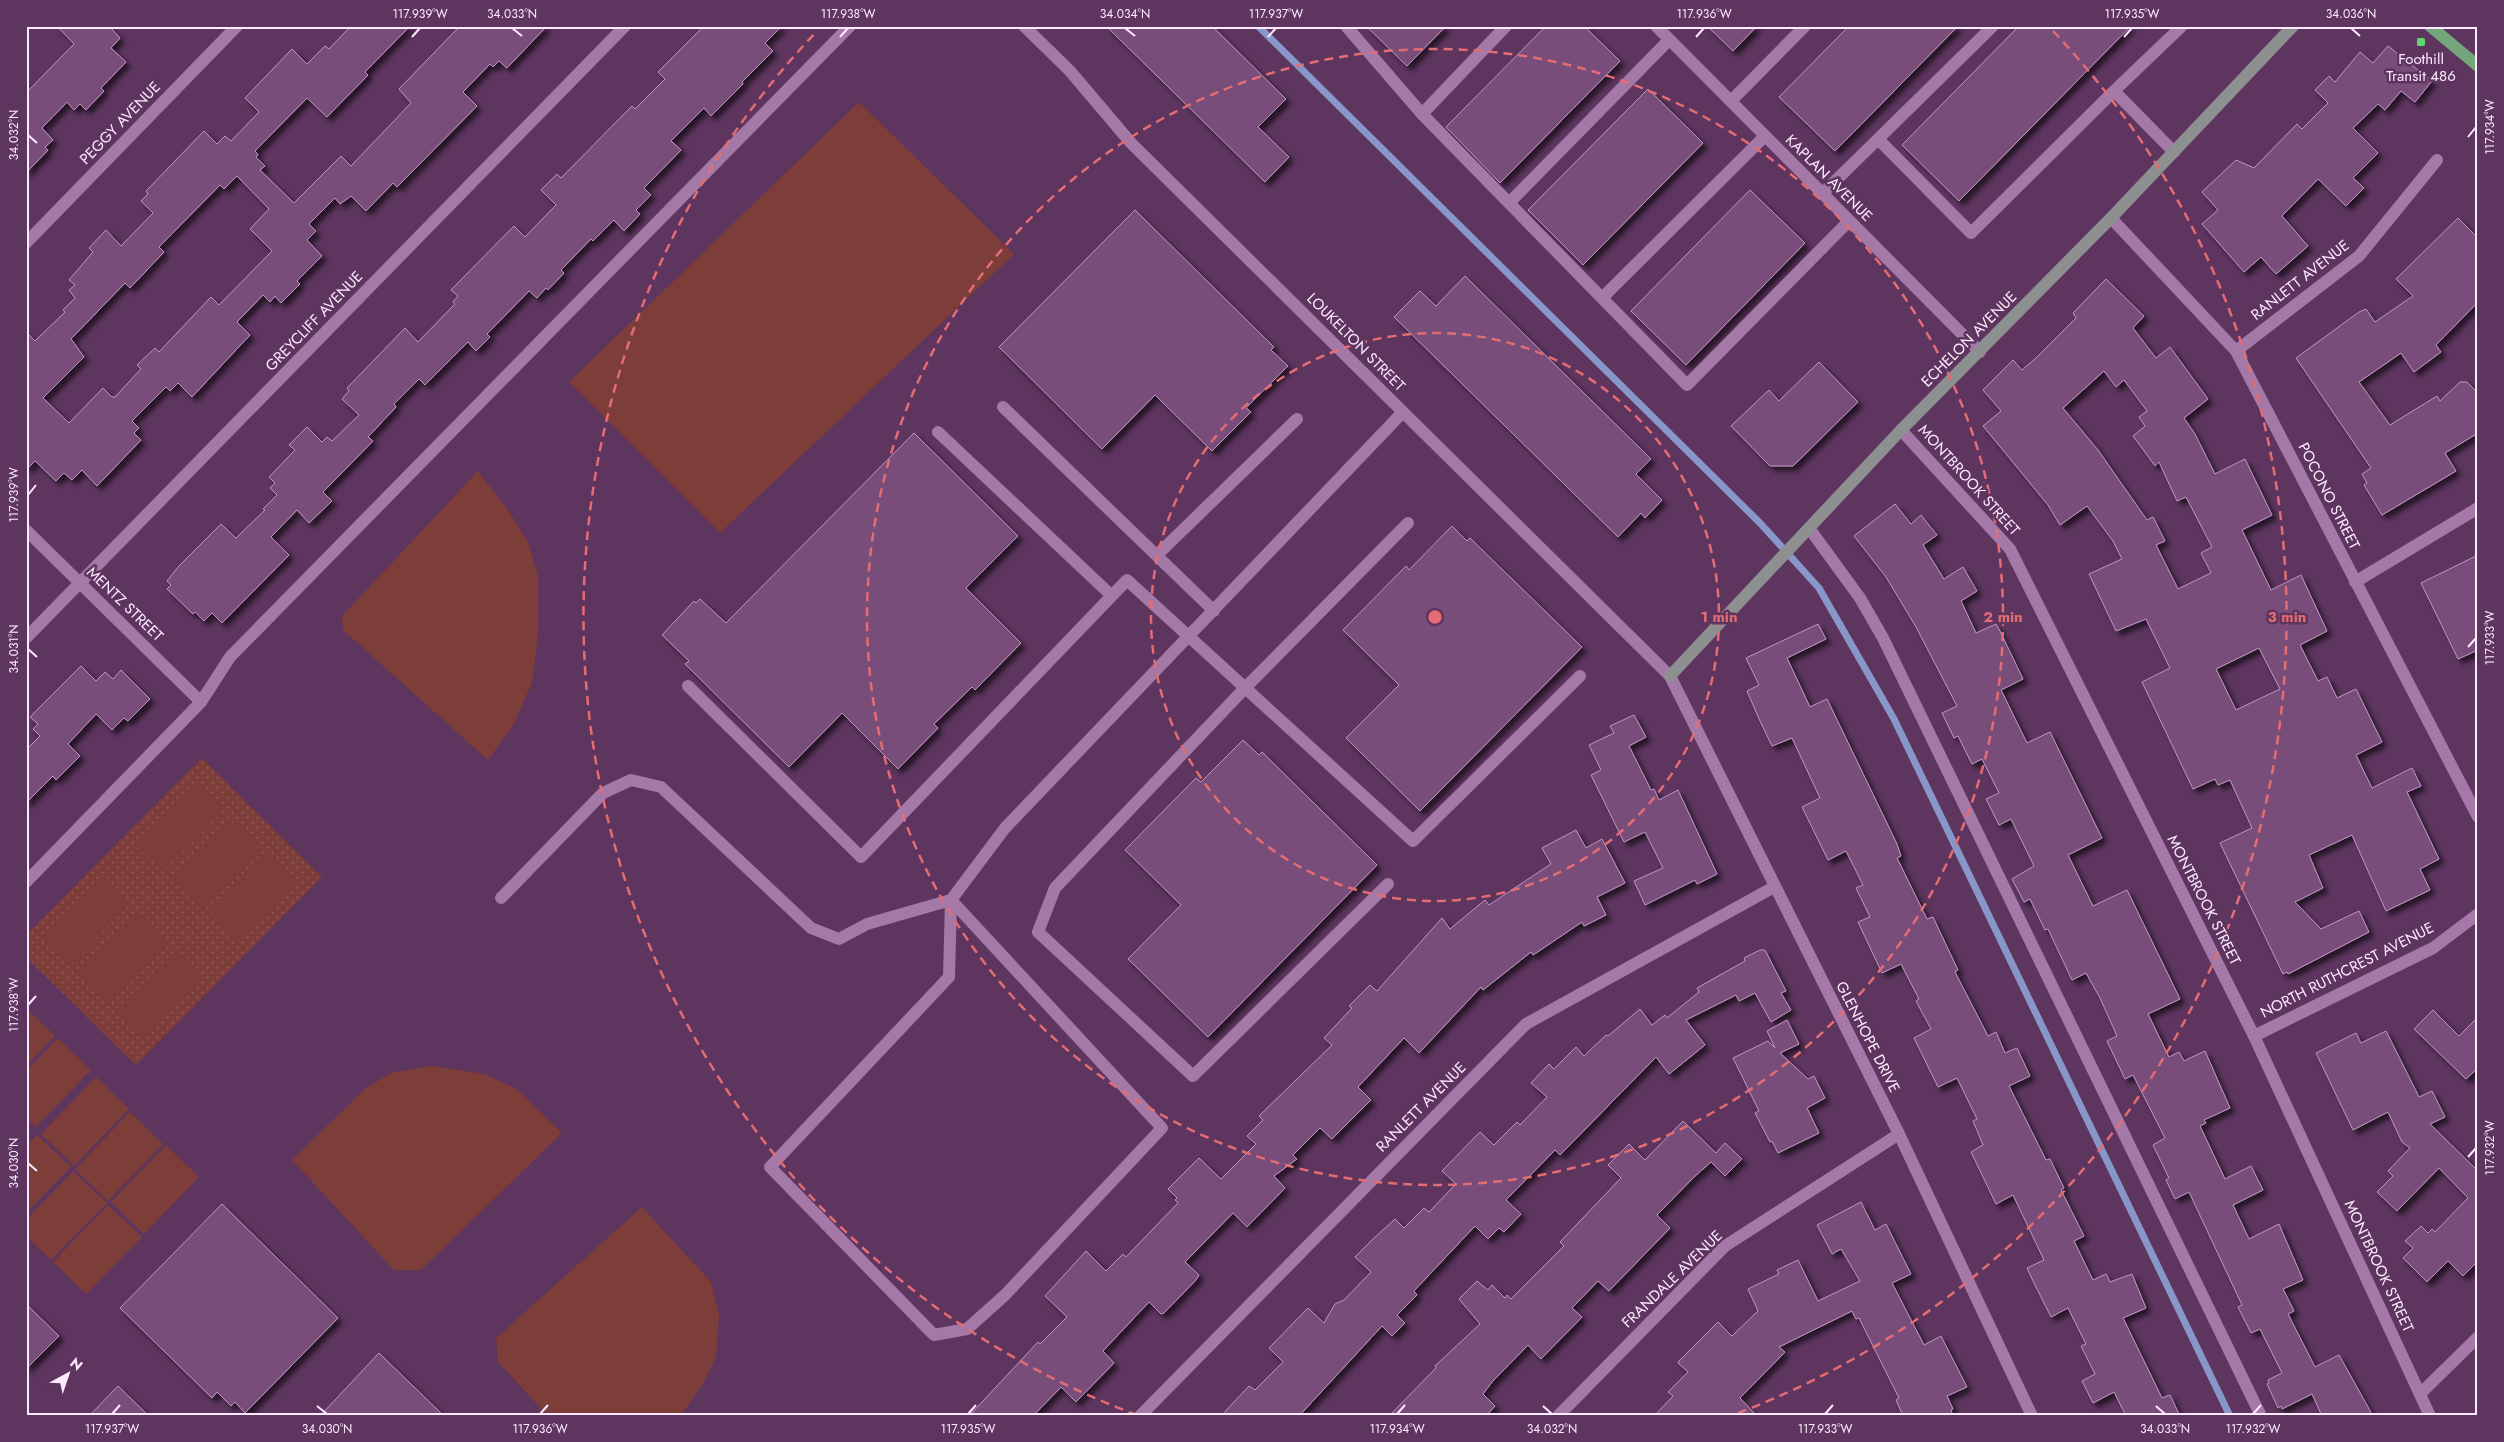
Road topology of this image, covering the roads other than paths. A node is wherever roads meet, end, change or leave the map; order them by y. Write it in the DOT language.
graph roads {
  1 [pos="237,26"];
  2 [pos="625,26"];
  3 [pos="850,26"];
  4 [pos="1024,26"];
  5 [pos="1346,26"];
  6 [pos="1506,26"];
  7 [pos="1656,26"];
  8 [pos="1805,26"];
  9 [pos="1993,26"];
  10 [pos="2182,26"];
  11 [pos="2293,26"];
  12 [pos="2430,26"];
  13 [pos="1669,40"];
  14 [pos="2478,66"];
  15 [pos="2114,91"];
  16 [pos="1731,101"];
  17 [pos="1422,114"];
  18 [pos="1765,136"];
  19 [pos="1878,139"];
  20 [pos="2174,152"];
  21 [pos="2437,160"];
  22 [pos="1822,194"];
  23 [pos="1509,203"];
  24 [pos="2112,218"];
  25 [pos="1849,221"];
  26 [pos="26,243"];
  27 [pos="1602,298"];
  28 [pos="2236,351"];
  29 [pos="1980,352"];
  30 [pos="1003,407"];
  31 [pos="1403,412"];
  32 [pos="1297,419"];
  33 [pos="1902,430"];
  34 [pos="938,432"];
  35 [pos="2478,508"];
  36 [pos="1408,523"];
  37 [pos="1809,528"];
  38 [pos="26,530"];
  39 [pos="1157,555"];
  40 [pos="2355,582"];
  41 [pos="80,583"];
  42 [pos="1112,596"];
  43 [pos="1214,611"];
  44 [pos="1189,637"];
  45 [pos="26,638"];
  46 [pos="1580,676"];
  47 [pos="1670,676"];
  48 [pos="688,686"];
  49 [pos="1245,688"];
  50 [pos="201,702"];
  51 [pos="2478,817"];
  52 [pos="26,882"];
  53 [pos="1388,884"];
  54 [pos="1774,887"];
  55 [pos="501,898"];
  56 [pos="951,900"];
  57 [pos="2478,914"];
  58 [pos="2254,1036"];
  59 [pos="1899,1134"];
  60 [pos="2478,1338"];
  61 [pos="2420,1394"];
  62 [pos="1140,1416"];
  63 [pos="1558,1416"];
  64 [pos="2032,1416"];
  65 [pos="2261,1416"];
  66 [pos="2430,1416"];
  1 -- 26 [label="street, PEGGY AVENUE"];
  2 -- 41 [label="street, GREYCLIFF AVENUE"];
  3 -- 50 [label="street"];
  4 -- 31 [label="street, LOUKELTON STREET"];
  5 -- 17 [label="street"];
  6 -- 17 [label="street"];
  7 -- 13 [label="street, KAPLAN AVENUE"];
  8 -- 16 [label="street"];
  9 -- 19 [label="street"];
  10 -- 15 [label="street"];
  11 -- 20 [label="street, ECHELON AVENUE"];
  12 -- 14 [label="main road"];
  13 -- 16 [label="street, KAPLAN AVENUE"];
  13 -- 23 [label="street"];
  15 -- 19 [label="street"];
  15 -- 20 [label="street"];
  16 -- 18 [label="street, KAPLAN AVENUE"];
  17 -- 23 [label="street"];
  18 -- 22 [label="street, KAPLAN AVENUE"];
  18 -- 27 [label="street"];
  19 -- 22 [label="street"];
  20 -- 24 [label="street, ECHELON AVENUE"];
  21 -- 28 [label="street, RANLETT AVENUE"];
  22 -- 25 [label="street, KAPLAN AVENUE"];
  23 -- 27 [label="street"];
  24 -- 28 [label="street, POCONO STREET"];
  24 -- 29 [label="street, ECHELON AVENUE"];
  25 -- 27 [label="street"];
  25 -- 29 [label="street, KAPLAN AVENUE"];
  28 -- 40 [label="street, POCONO STREET"];
  29 -- 33 [label="street, ECHELON AVENUE"];
  30 -- 39 [label="street"];
  31 -- 43 [label="street"];
  31 -- 47 [label="street, LOUKELTON STREET"];
  32 -- 39 [label="street"];
  33 -- 37 [label="street, ECHELON AVENUE"];
  33 -- 58 [label="street, MONTBROOK STREET"];
  34 -- 42 [label="street"];
  35 -- 40 [label="street"];
  36 -- 49 [label="street"];
  37 -- 47 [label="street, ECHELON AVENUE"];
  37 -- 65 [label="street"];
  38 -- 41 [label="street, MENTZ STREET"];
  39 -- 43 [label="street"];
  40 -- 51 [label="street, POCONO STREET"];
  41 -- 45 [label="street, GREYCLIFF AVENUE"];
  41 -- 50 [label="street, MENTZ STREET"];
  42 -- 44 [label="street"];
  42 -- 48 [label="street"];
  43 -- 44 [label="street"];
  44 -- 49 [label="street"];
  44 -- 56 [label="street"];
  46 -- 49 [label="street"];
  47 -- 54 [label="street, GLENHOPE DRIVE"];
  49 -- 53 [label="street"];
  50 -- 52 [label="street"];
  54 -- 59 [label="street, GLENHOPE DRIVE"];
  54 -- 62 [label="street, RANLETT AVENUE"];
  55 -- 56 [label="street"];
  56 -- 56 [label="street"];
  57 -- 58 [label="street, NORTH RUTHCREST AVENUE"];
  58 -- 61 [label="street, MONTBROOK STREET"];
  59 -- 63 [label="street, FRANDALE AVENUE"];
  59 -- 64 [label="street, GLENHOPE DRIVE"];
  60 -- 61 [label="street"];
  61 -- 66 [label="street, MONTBROOK STREET"];
}
